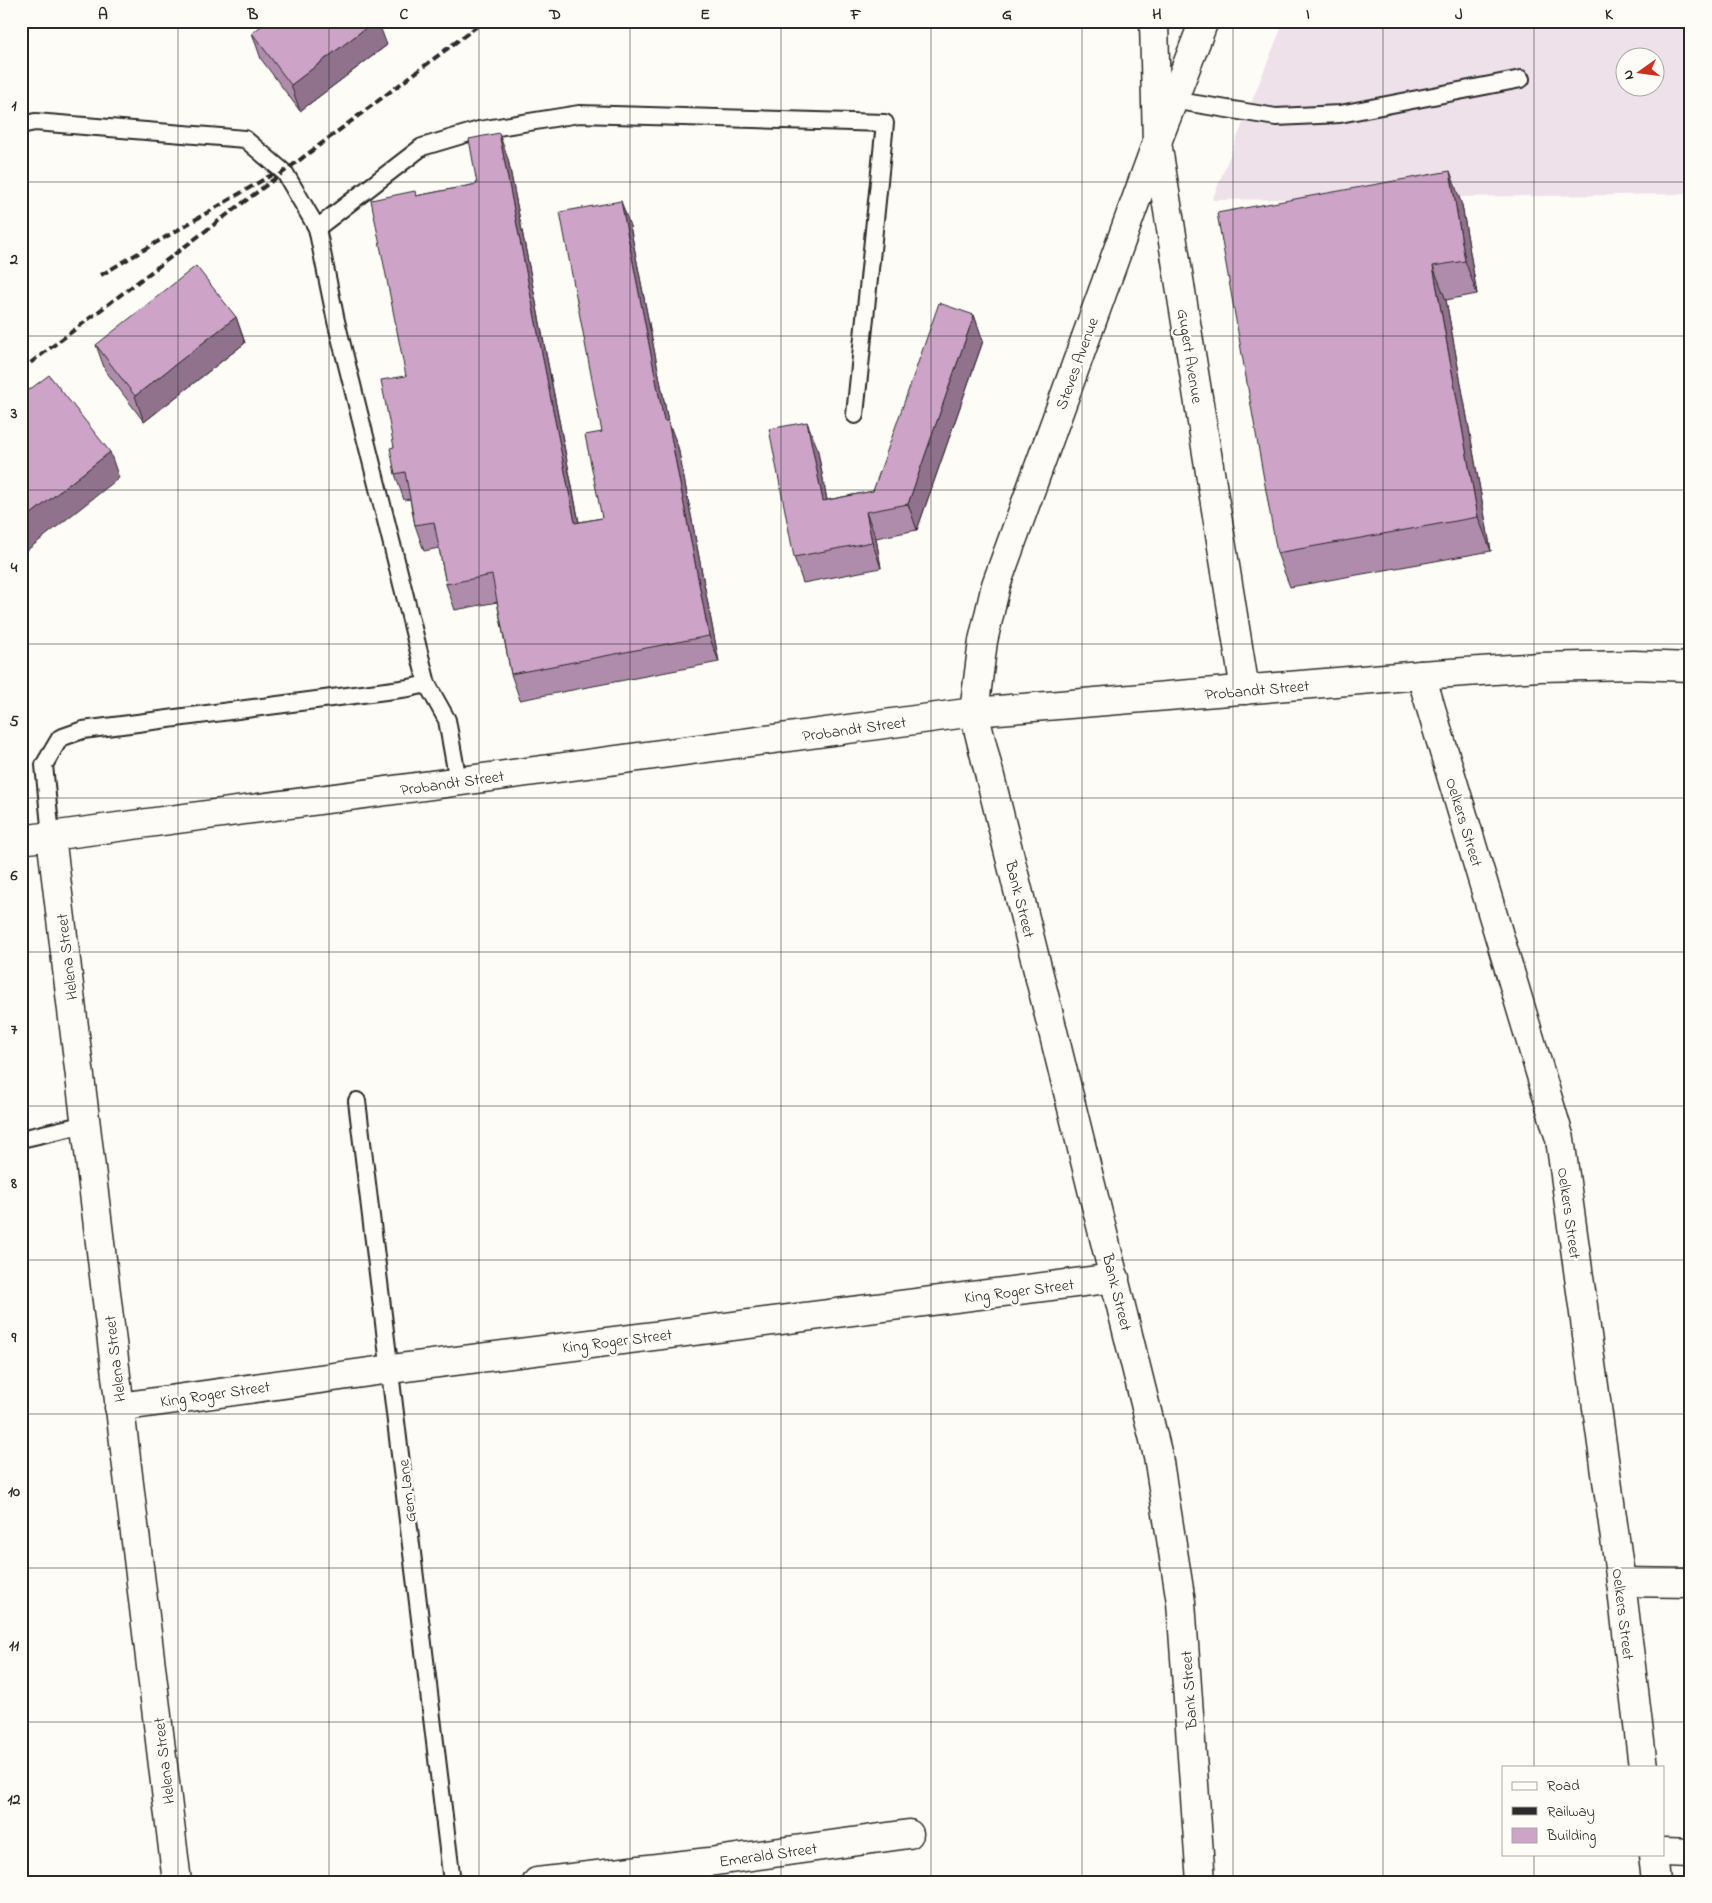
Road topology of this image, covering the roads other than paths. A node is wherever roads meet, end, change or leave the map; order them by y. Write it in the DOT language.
graph roads {
  1 [pos="1154,21"];
  2 [pos="1204,21"];
  3 [pos="1520,79"];
  4 [pos="1172,100"];
  5 [pos="21,125"];
  6 [pos="1156,142"];
  7 [pos="317,228"];
  8 [pos="855,415"];
  9 [pos="1691,667"];
  10 [pos="1421,675"];
  11 [pos="427,684"];
  12 [pos="1245,690"];
  13 [pos="974,712"];
  14 [pos="458,781"];
  15 [pos="51,836"];
  16 [pos="21,840"];
  17 [pos="357,1101"];
  18 [pos="86,1124"];
  19 [pos="21,1139"];
  20 [pos="1115,1278"];
  21 [pos="391,1369"];
  22 [pos="119,1407"];
  23 [pos="1621,1582"];
  24 [pos="1691,1583"];
  25 [pos="1643,1766"];
  26 [pos="910,1834"];
  27 [pos="1664,1852"];
  28 [pos="1691,1853"];
  29 [pos="1653,1856"];
  30 [pos="711,1872"];
  31 [pos="177,1882"];
  32 [pos="452,1882"];
  33 [pos="537,1882"];
  34 [pos="1201,1882"];
  35 [pos="1656,1882"];
  1 -- 6 [label="street, Gugert Avenue"];
  2 -- 4 [label="street, Steves Avenue"];
  3 -- 4 [label="lane"];
  4 -- 6 [label="street, Steves Avenue"];
  5 -- 7 [label="lane"];
  6 -- 12 [label="street, Gugert Avenue"];
  6 -- 13 [label="street, Steves Avenue"];
  7 -- 8 [label="lane"];
  7 -- 11 [label="lane"];
  9 -- 10 [label="street, Probandt Street"];
  10 -- 12 [label="street, Probandt Street"];
  10 -- 23 [label="street, Oelkers Street"];
  11 -- 14 [label="lane"];
  11 -- 15 [label="lane"];
  12 -- 13 [label="street, Probandt Street"];
  13 -- 14 [label="street, Probandt Street"];
  13 -- 20 [label="street, Bank Street"];
  14 -- 15 [label="street, Probandt Street"];
  15 -- 16 [label="street, Probandt Street"];
  15 -- 18 [label="street, Helena Street"];
  17 -- 21 [label="lane, Gem Lane"];
  18 -- 19 [label="lane"];
  18 -- 22 [label="street, Helena Street"];
  20 -- 21 [label="street, King Roger Street"];
  20 -- 34 [label="street, Bank Street"];
  21 -- 22 [label="street, King Roger Street"];
  21 -- 32 [label="lane, Gem Lane"];
  22 -- 31 [label="street, Helena Street"];
  23 -- 24 [label="street"];
  23 -- 25 [label="street, Oelkers Street"];
  26 -- 30 [label="street, Emerald Street"];
  27 -- 28 [label="street"];
  29 -- 35 [label="street"];
  30 -- 33 [label="street, Emerald Street"];
}
